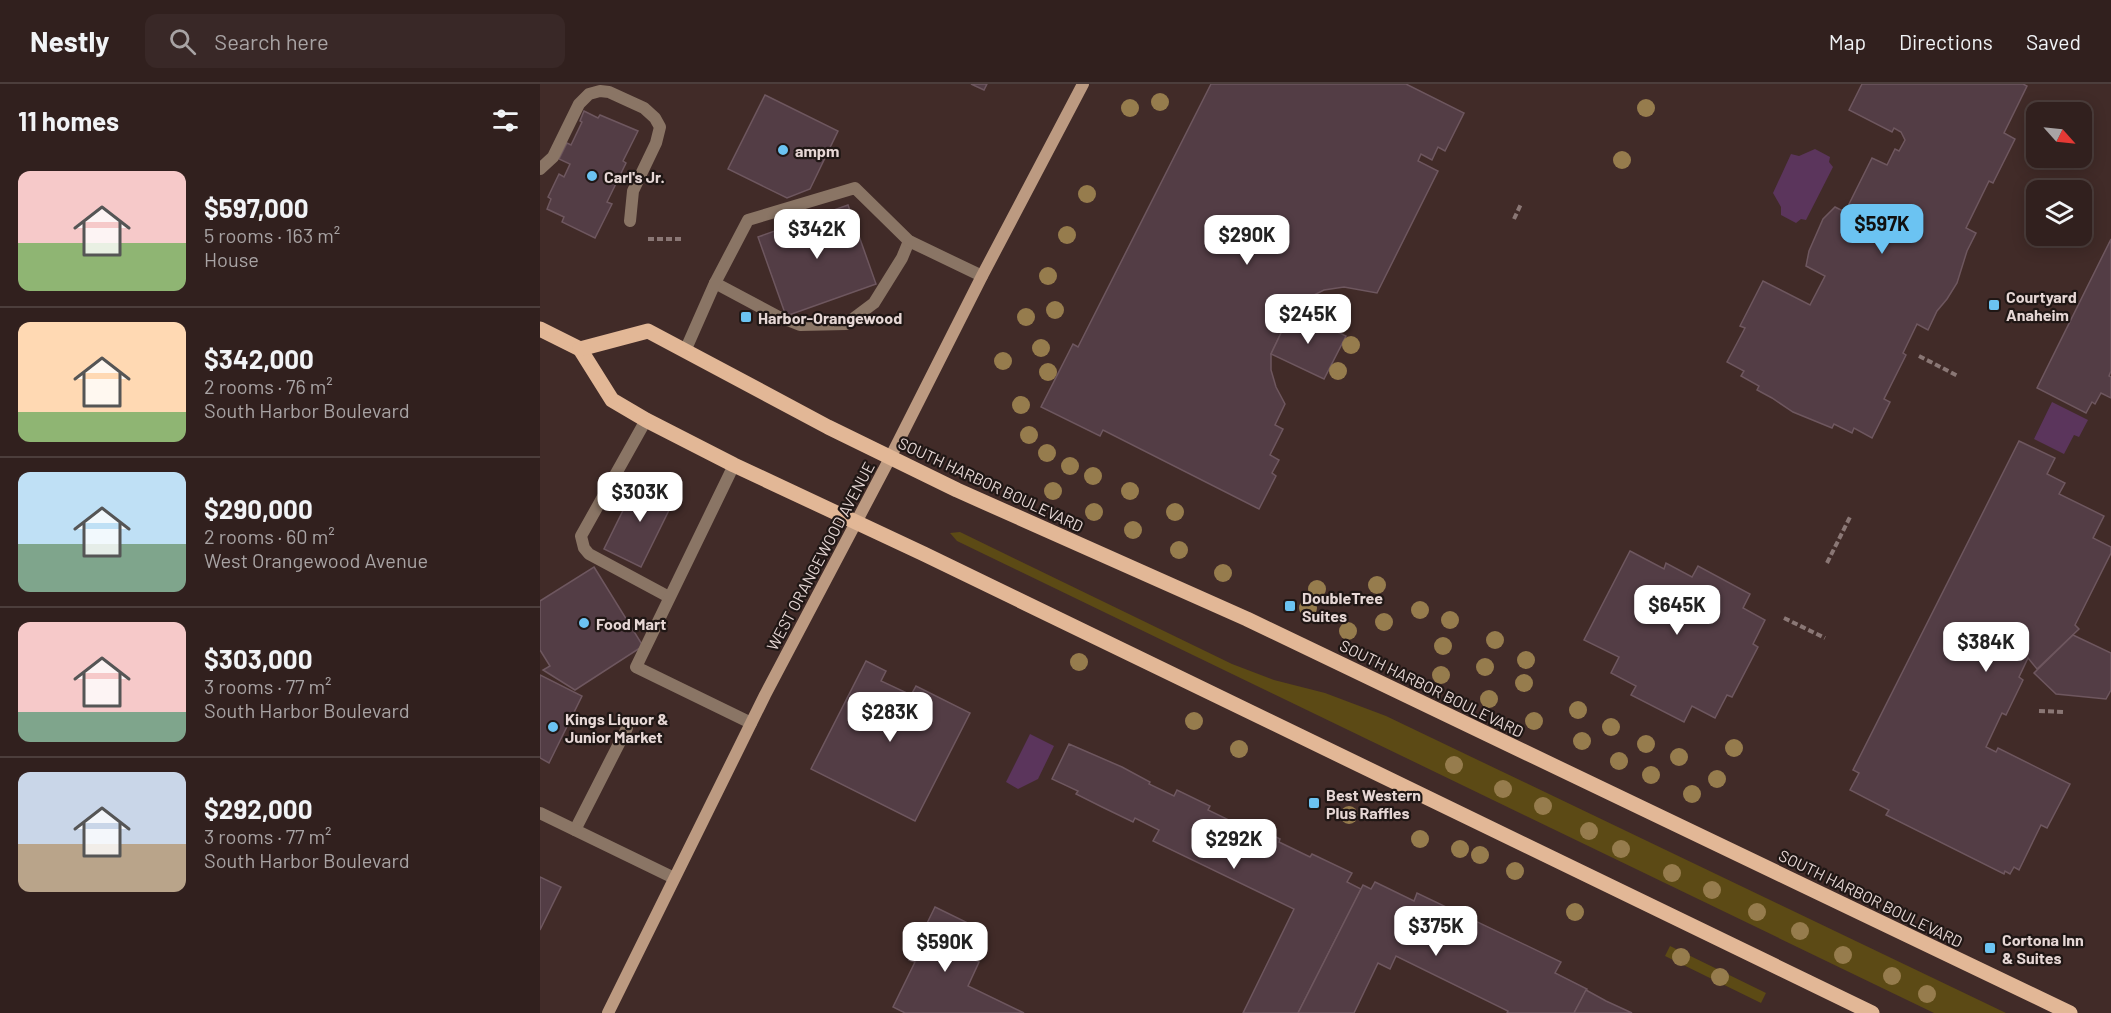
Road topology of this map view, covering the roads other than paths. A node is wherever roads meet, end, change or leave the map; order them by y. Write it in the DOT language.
graph roads {
  1 [pos="1083,84"];
  2 [pos="540,169"];
  3 [pos="630,221"];
  4 [pos="909,241"];
  5 [pos="982,276"];
  6 [pos="715,283"];
  7 [pos="540,329"];
  8 [pos="580,349"];
  9 [pos="685,351"];
  10 [pos="646,420"];
  11 [pos="890,458"];
  12 [pos="734,465"];
  13 [pos="855,523"];
  14 [pos="669,597"];
  15 [pos="751,723"];
  16 [pos="627,728"];
  17 [pos="540,813"];
  18 [pos="575,830"];
  19 [pos="674,878"];
  20 [pos="608,1013"];
  21 [pos="1872,1013"];
  22 [pos="2070,1013"];
  1 -- 5 [label="main road, WEST ORANGEWOOD AVENUE"];
  2 -- 3 [label="street"];
  4 -- 5 [label="street"];
  4 -- 6 [label="street"];
  4 -- 6 [label="street"];
  5 -- 11 [label="main road, WEST ORANGEWOOD AVENUE"];
  6 -- 9 [label="street"];
  7 -- 8 [label="main road"];
  8 -- 9 [label="main road, SOUTH HARBOR BOULEVARD"];
  8 -- 10 [label="main road"];
  9 -- 11 [label="main road, SOUTH HARBOR BOULEVARD"];
  10 -- 12 [label="main road"];
  10 -- 14 [label="street"];
  11 -- 13 [label="main road, WEST ORANGEWOOD AVENUE"];
  11 -- 22 [label="main road, SOUTH HARBOR BOULEVARD"];
  12 -- 13 [label="main road"];
  12 -- 14 [label="street"];
  13 -- 15 [label="main road, WEST ORANGEWOOD AVENUE"];
  13 -- 21 [label="main road"];
  14 -- 15 [label="street"];
  15 -- 19 [label="main road, WEST ORANGEWOOD AVENUE"];
  16 -- 18 [label="street"];
  17 -- 18 [label="street"];
  18 -- 19 [label="street"];
  19 -- 20 [label="main road, WEST ORANGEWOOD AVENUE"];
}
